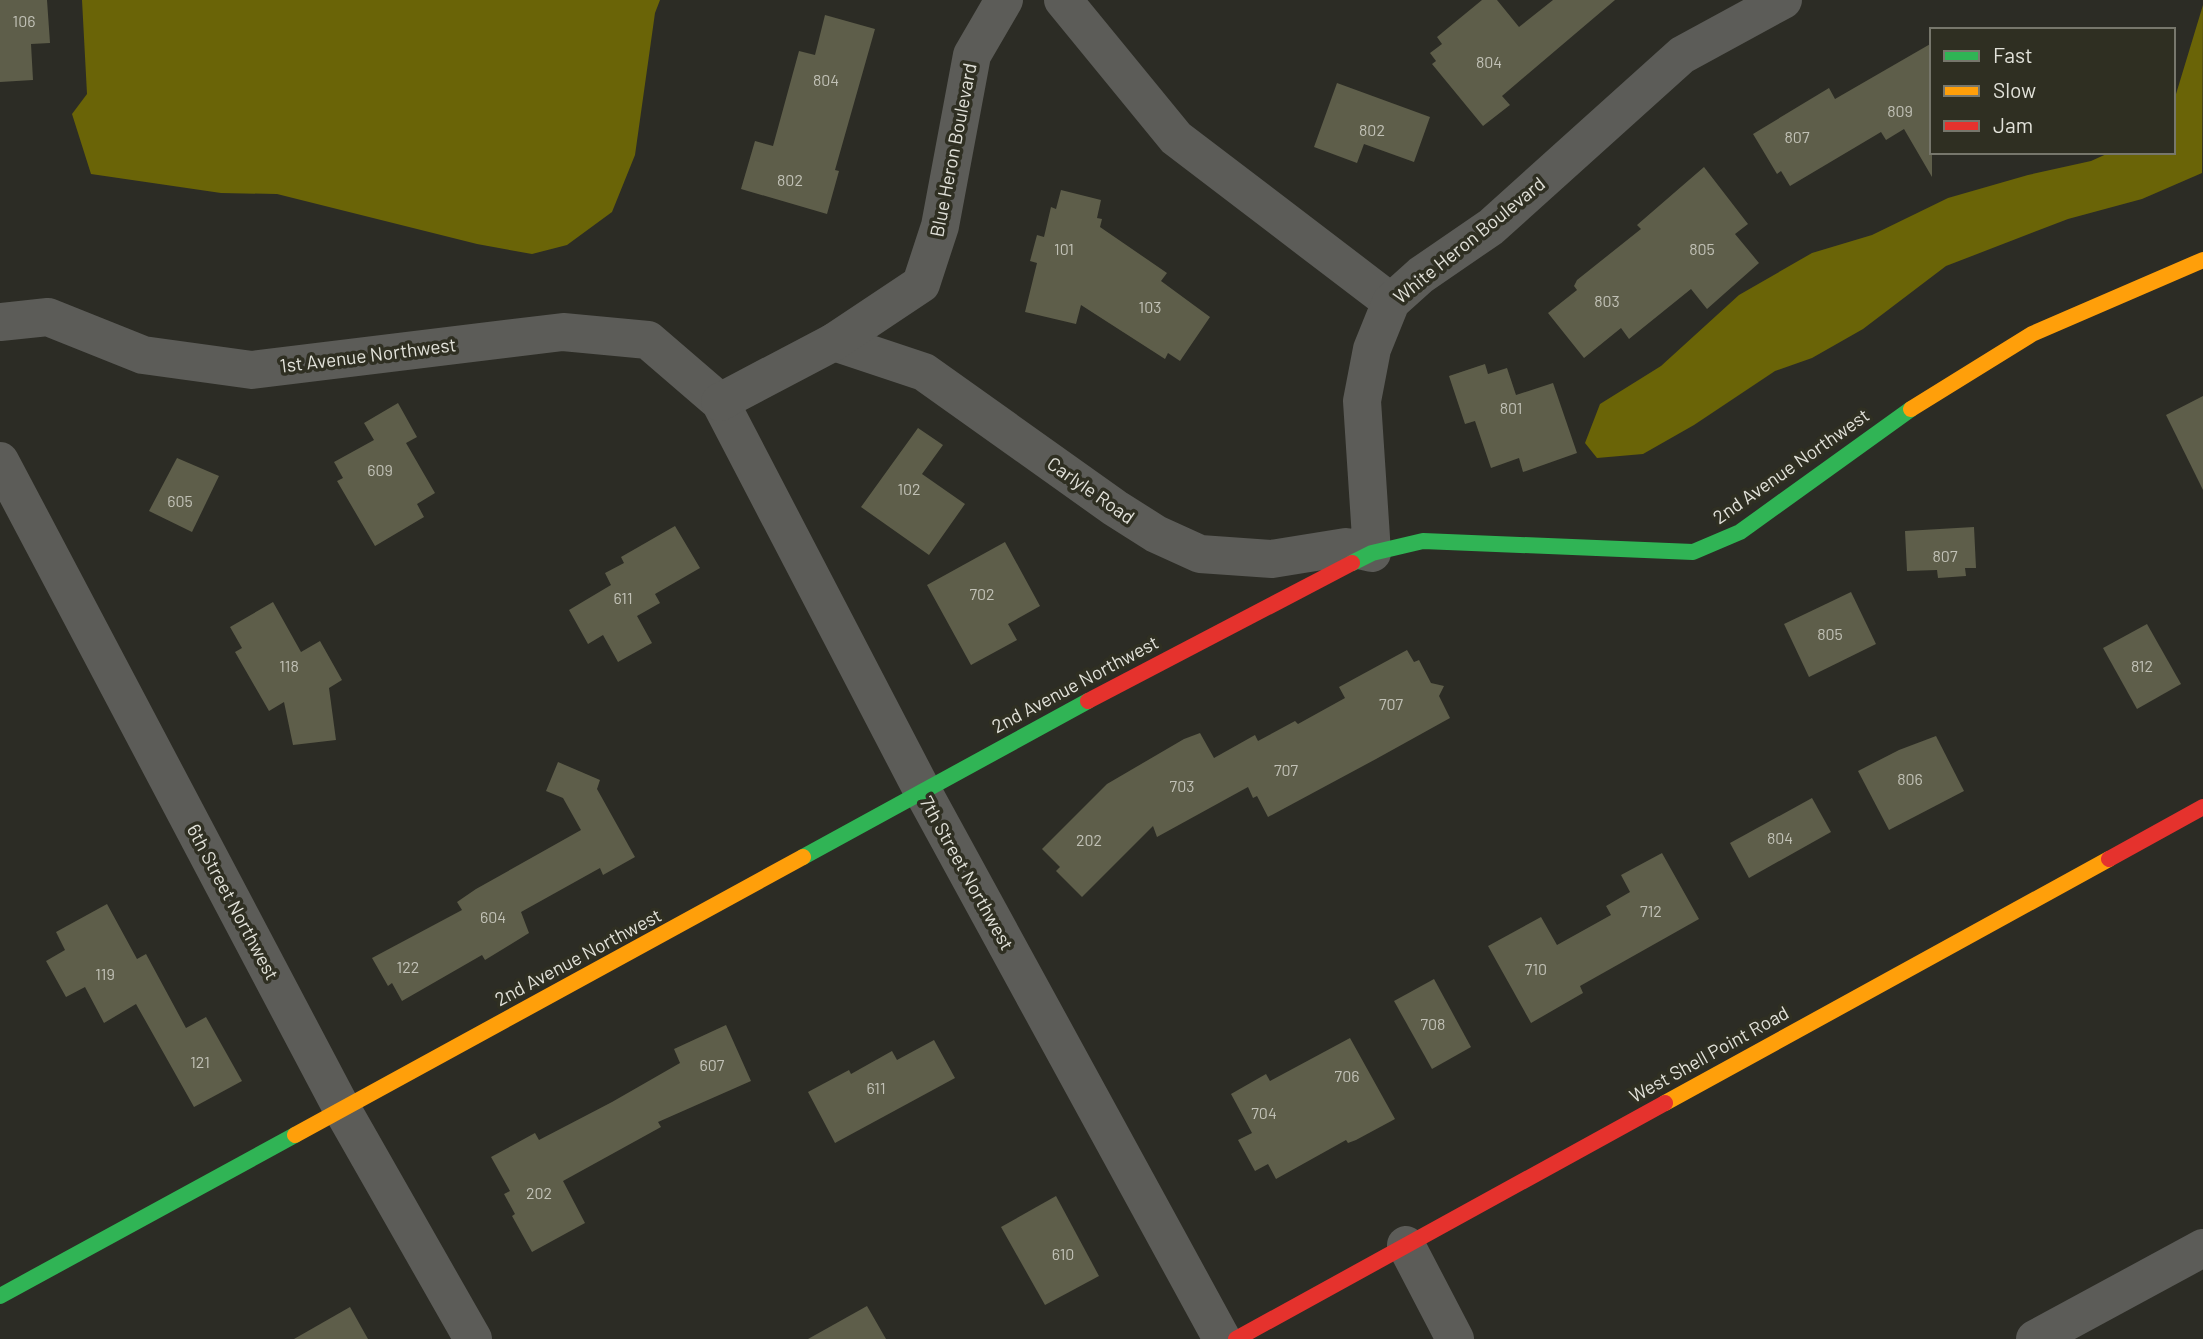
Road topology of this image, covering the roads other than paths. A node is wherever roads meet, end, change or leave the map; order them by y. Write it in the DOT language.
graph roads {
  1 [pos="1004,0"];
  2 [pos="1063,0"];
  3 [pos="1783,0"];
  4 [pos="2203,260"];
  5 [pos="1391,302"];
  6 [pos="0,322"];
  7 [pos="834,342"];
  8 [pos="720,402"];
  9 [pos="0,461"];
  10 [pos="1372,553"];
  11 [pos="922,790"];
  12 [pos="2203,807"];
  13 [pos="342,1109"];
  14 [pos="1406,1245"];
  15 [pos="2203,1248"];
  16 [pos="0,1296"];
  17 [pos="473,1339"];
  18 [pos="1222,1339"];
  19 [pos="1236,1339"];
  20 [pos="1455,1339"];
  21 [pos="2035,1339"];
  1 -- 7 [label="street, Blue Heron Boulevard"];
  2 -- 5 [label="street"];
  3 -- 5 [label="street, White Heron Boulevard"];
  4 -- 10 [label="street, 2nd Avenue Northwest"];
  5 -- 10 [label="street, White Heron Boulevard"];
  6 -- 8 [label="street, 1st Avenue Northwest"];
  7 -- 8 [label="street, Blue Heron Boulevard"];
  7 -- 10 [label="street, Carlyle Road"];
  8 -- 11 [label="street, 7th Street Northwest"];
  9 -- 13 [label="street, 6th Street Northwest"];
  10 -- 11 [label="street, 2nd Avenue Northwest"];
  11 -- 13 [label="street, 2nd Avenue Northwest"];
  11 -- 18 [label="street, 7th Street Northwest"];
  12 -- 14 [label="street, West Shell Point Road"];
  13 -- 16 [label="street, 2nd Avenue Northwest"];
  13 -- 17 [label="street, 6th Street Northwest"];
  14 -- 19 [label="street, West Shell Point Road"];
  14 -- 20 [label="street"];
  15 -- 21 [label="street"];
}
